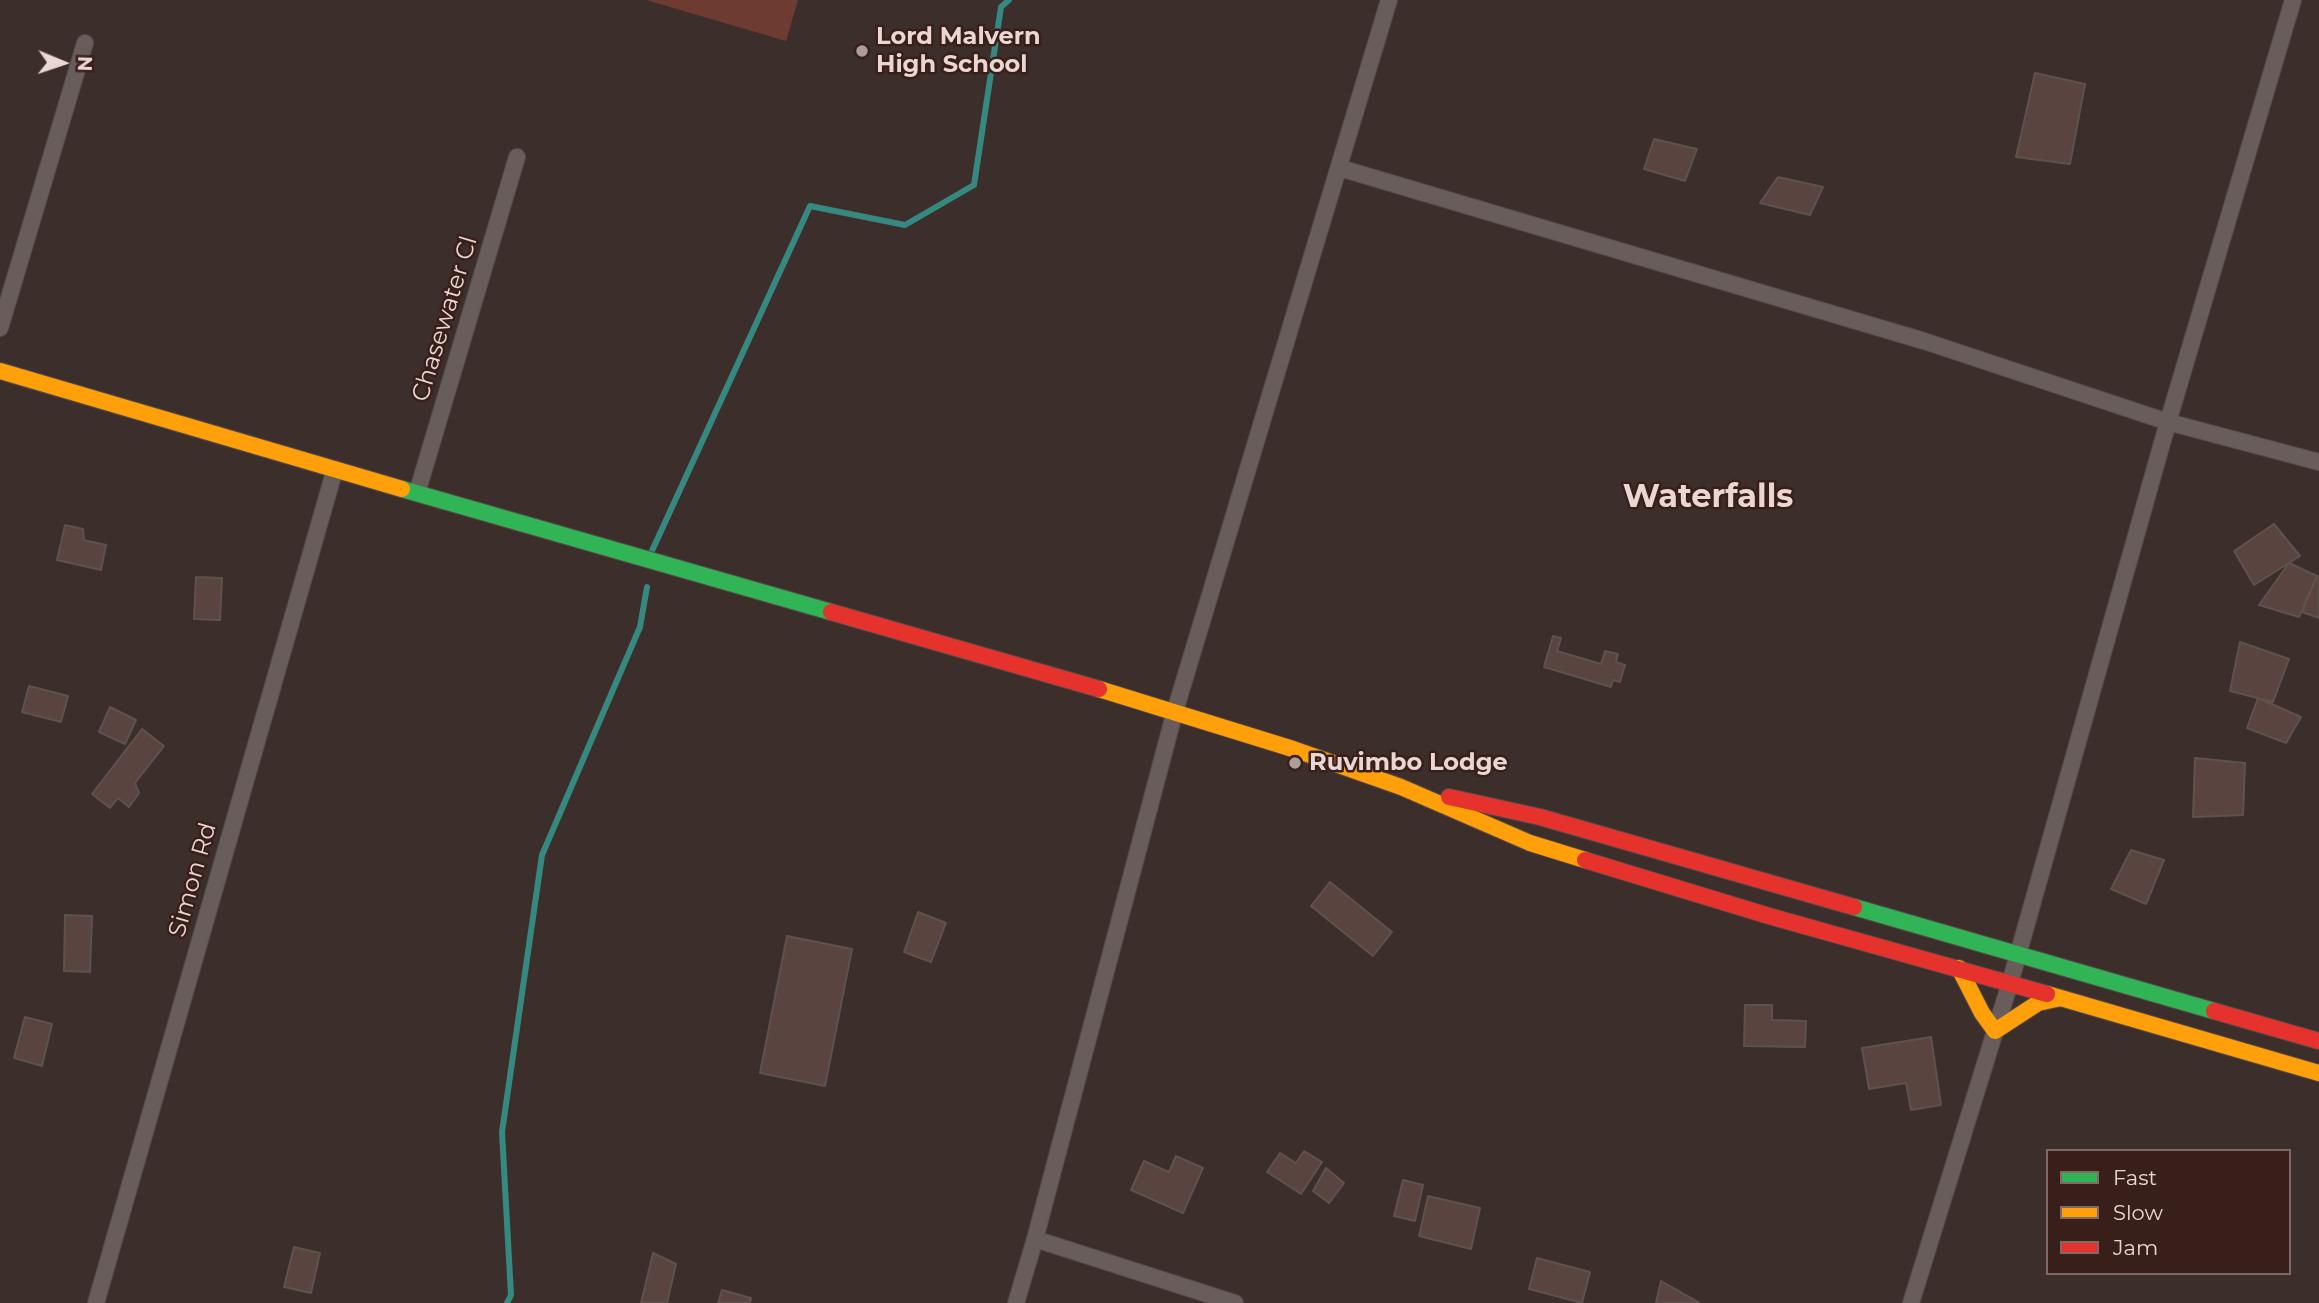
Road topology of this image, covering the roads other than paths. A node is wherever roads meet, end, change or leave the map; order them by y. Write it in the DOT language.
graph roads {
  1 [pos="1389,0"];
  2 [pos="2293,0"];
  3 [pos="85,43"];
  4 [pos="517,157"];
  5 [pos="1340,168"];
  6 [pos="0,328"];
  7 [pos="0,371"];
  8 [pos="2168,422"];
  9 [pos="2319,462"];
  10 [pos="335,469"];
  11 [pos="417,494"];
  12 [pos="1175,711"];
  13 [pos="1401,787"];
  14 [pos="2017,954"];
  15 [pos="1959,968"];
  16 [pos="2010,983"];
  17 [pos="2063,998"];
  18 [pos="1995,1031"];
  19 [pos="2319,1041"];
  20 [pos="2319,1073"];
  21 [pos="1035,1239"];
  22 [pos="96,1303"];
  23 [pos="1016,1303"];
  24 [pos="1235,1303"];
  25 [pos="1911,1303"];
  1 -- 5 [label="street"];
  2 -- 8 [label="street"];
  3 -- 6 [label="street"];
  4 -- 11 [label="street, Chasewater Cl"];
  5 -- 8 [label="street"];
  5 -- 12 [label="street"];
  7 -- 10 [label="street"];
  8 -- 9 [label="street"];
  8 -- 14 [label="street"];
  10 -- 11 [label="street"];
  10 -- 22 [label="street, Simon Rd"];
  11 -- 12 [label="street"];
  12 -- 13 [label="street"];
  12 -- 21 [label="street"];
  13 -- 14 [label="street"];
  13 -- 15 [label="street"];
  14 -- 16 [label="street"];
  14 -- 19 [label="street"];
  15 -- 16 [label="street"];
  15 -- 18 [label="street"];
  16 -- 17 [label="street"];
  16 -- 18 [label="street"];
  17 -- 18 [label="street"];
  17 -- 20 [label="street"];
  18 -- 25 [label="street"];
  21 -- 23 [label="street"];
  21 -- 24 [label="street"];
}
